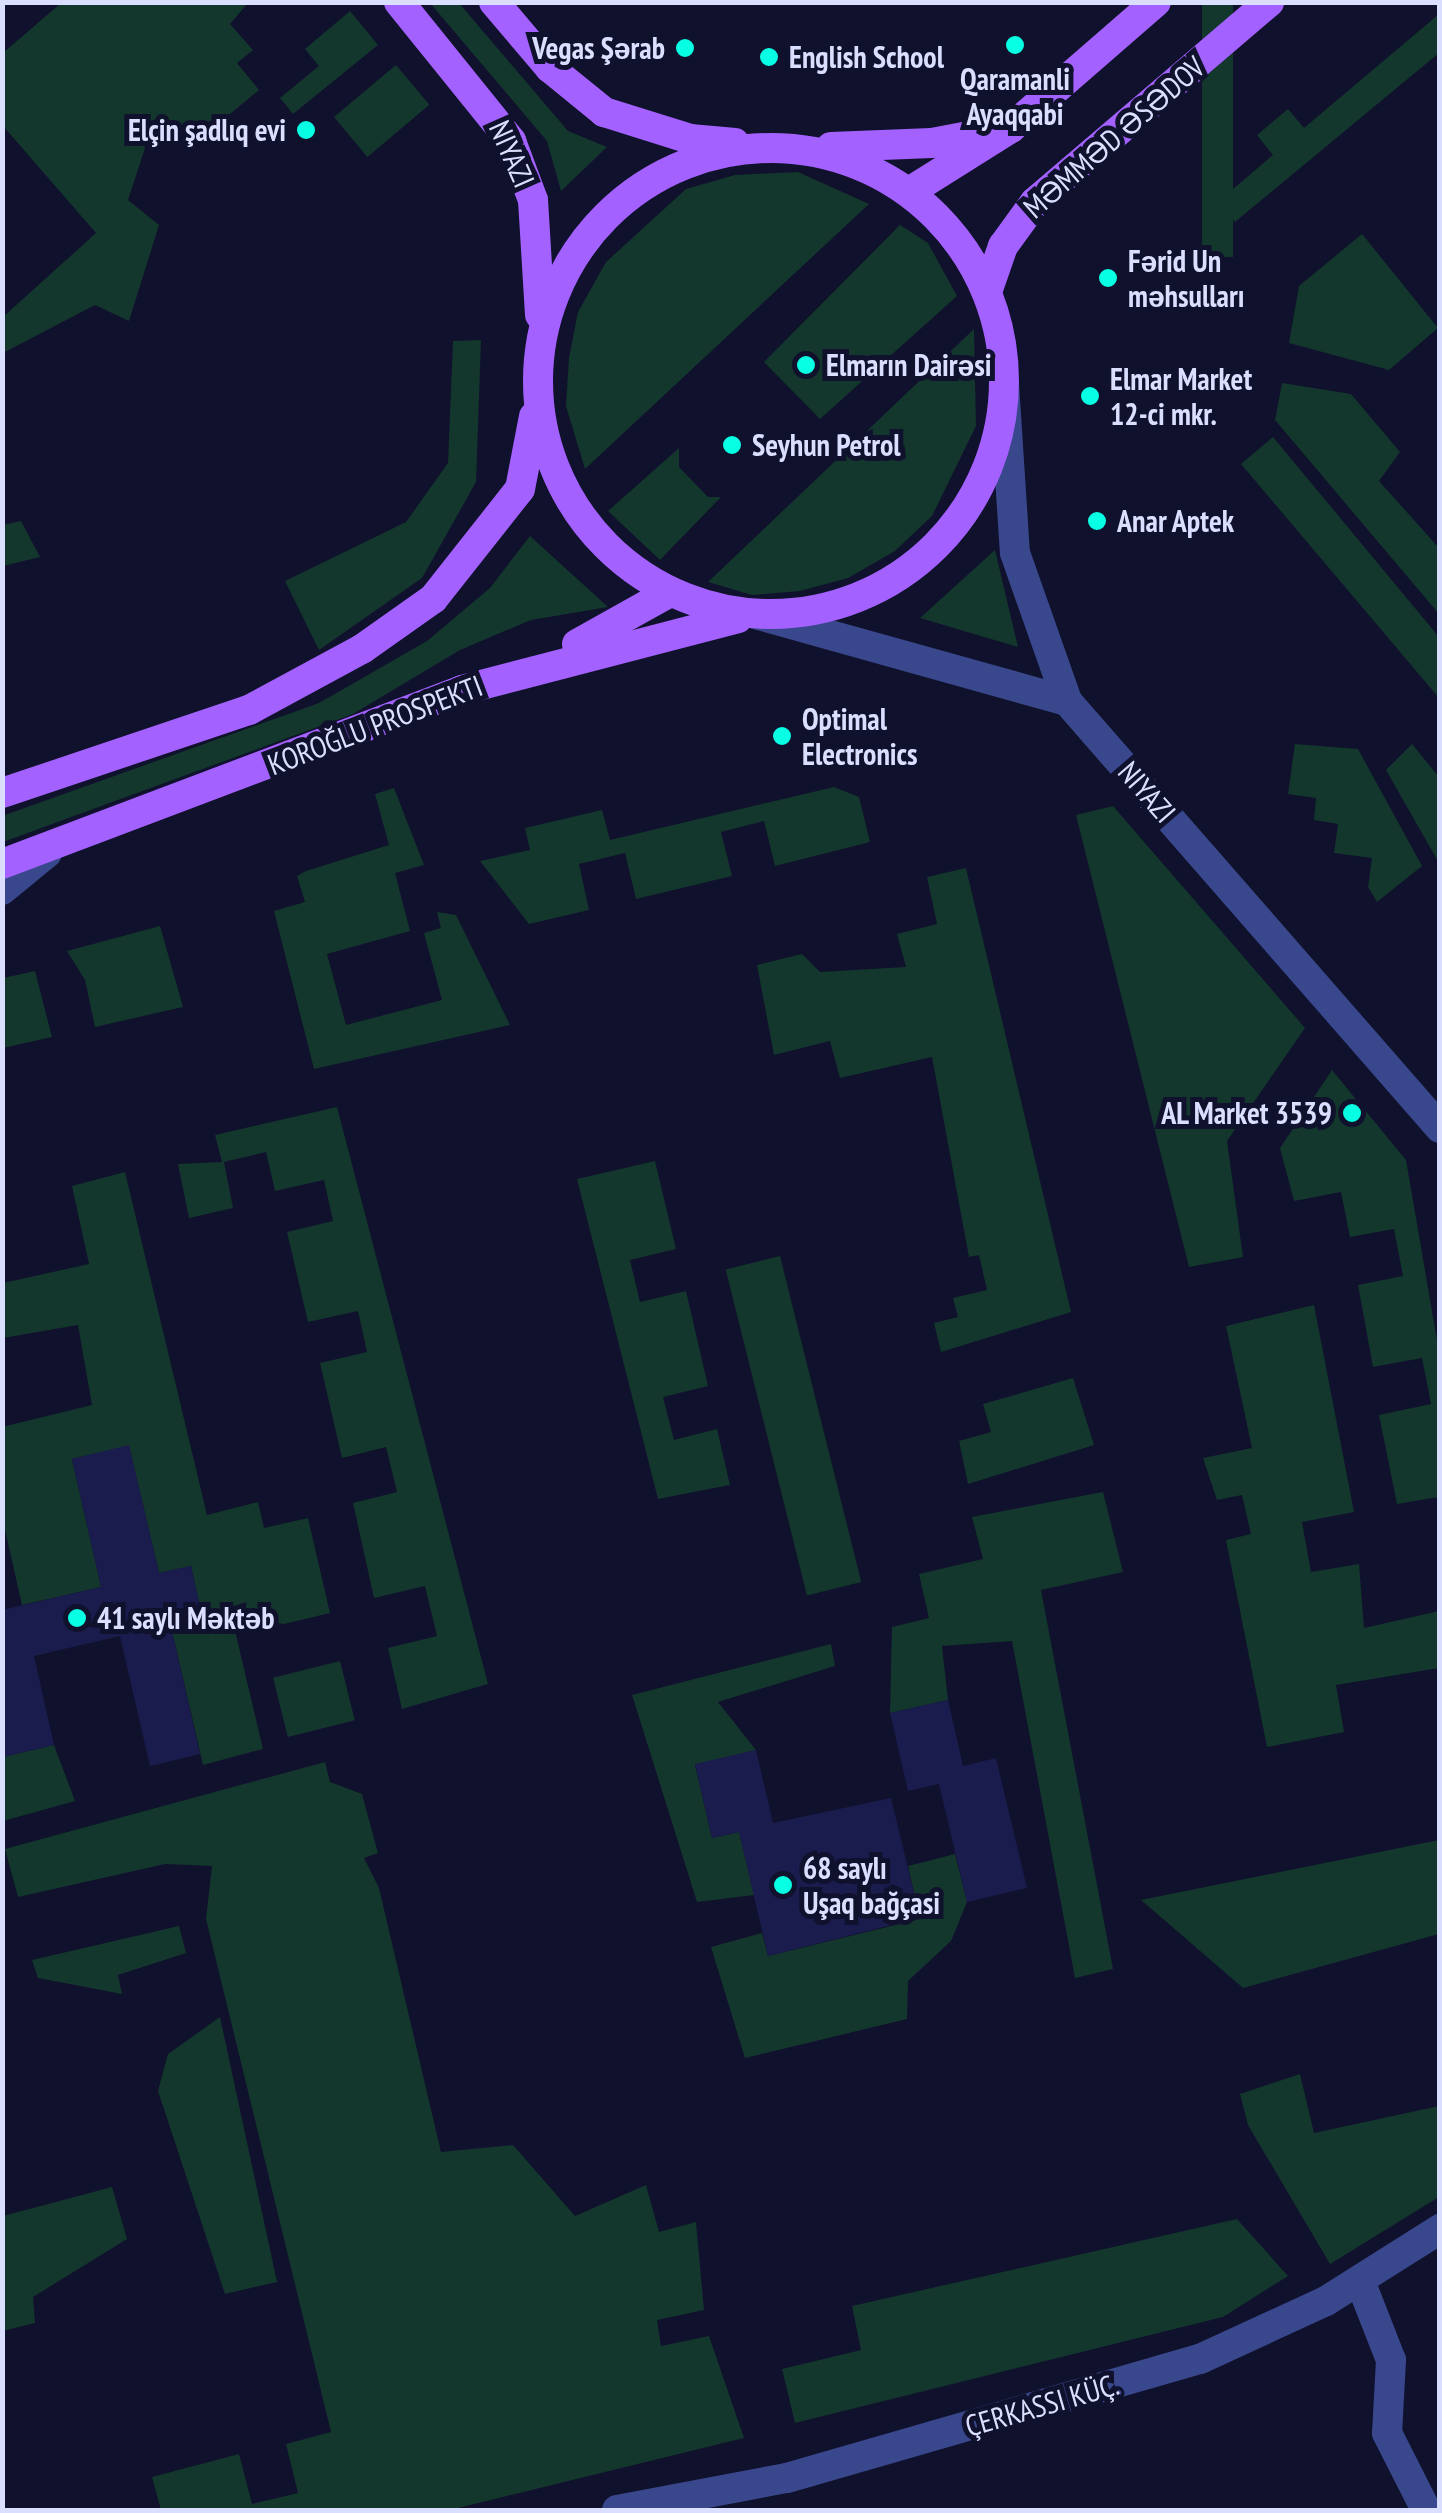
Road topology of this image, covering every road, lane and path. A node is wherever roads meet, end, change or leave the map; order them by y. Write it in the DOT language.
graph roads {
  1 [pos="399,2"];
  2 [pos="494,2"];
  3 [pos="1156,2"];
  4 [pos="1269,2"];
  5 [pos="1011,128"];
  6 [pos="770,147"];
  7 [pos="909,192"];
  8 [pos="987,292"];
  9 [pos="540,340"];
  10 [pos="1004,384"];
  11 [pos="537,388"];
  12 [pos="670,592"];
  13 [pos="755,614"];
  14 [pos="540,666"];
  15 [pos="1067,702"];
  16 [pos="2,793"];
  17 [pos="47,853"];
  18 [pos="2,864"];
  19 [pos="2,890"];
  20 [pos="1440,1128"];
  21 [pos="1440,2229"];
  22 [pos="1360,2281"];
  23 [pos="629,2509"];
  24 [pos="1426,2510"];
  1 -- 9 [label="main road, NIYAZI"];
  2 -- 6 [label="main road"];
  3 -- 5 [label="main road"];
  4 -- 8 [label="main road, MƏMMƏD ƏSƏDOV"];
  5 -- 6 [label="main road"];
  5 -- 7 [label="main road"];
  6 -- 7 [label="main road"];
  6 -- 9 [label="main road"];
  7 -- 8 [label="main road"];
  8 -- 10 [label="main road"];
  9 -- 11 [label="main road"];
  10 -- 13 [label="main road"];
  10 -- 15 [label="street"];
  11 -- 12 [label="main road"];
  11 -- 16 [label="main road, KOROĞLU PROSPEKTI"];
  12 -- 13 [label="main road"];
  12 -- 14 [label="main road"];
  13 -- 14 [label="main road, KOROĞLU PROSPEKTI"];
  13 -- 15 [label="street"];
  14 -- 17 [label="main road, KOROĞLU PROSPEKTI"];
  15 -- 20 [label="street, NIYAZI"];
  17 -- 18 [label="main road, KOROĞLU PROSPEKTI"];
  17 -- 19 [label="street"];
  21 -- 22 [label="street"];
  22 -- 23 [label="street"];
  22 -- 24 [label="street"];
}
